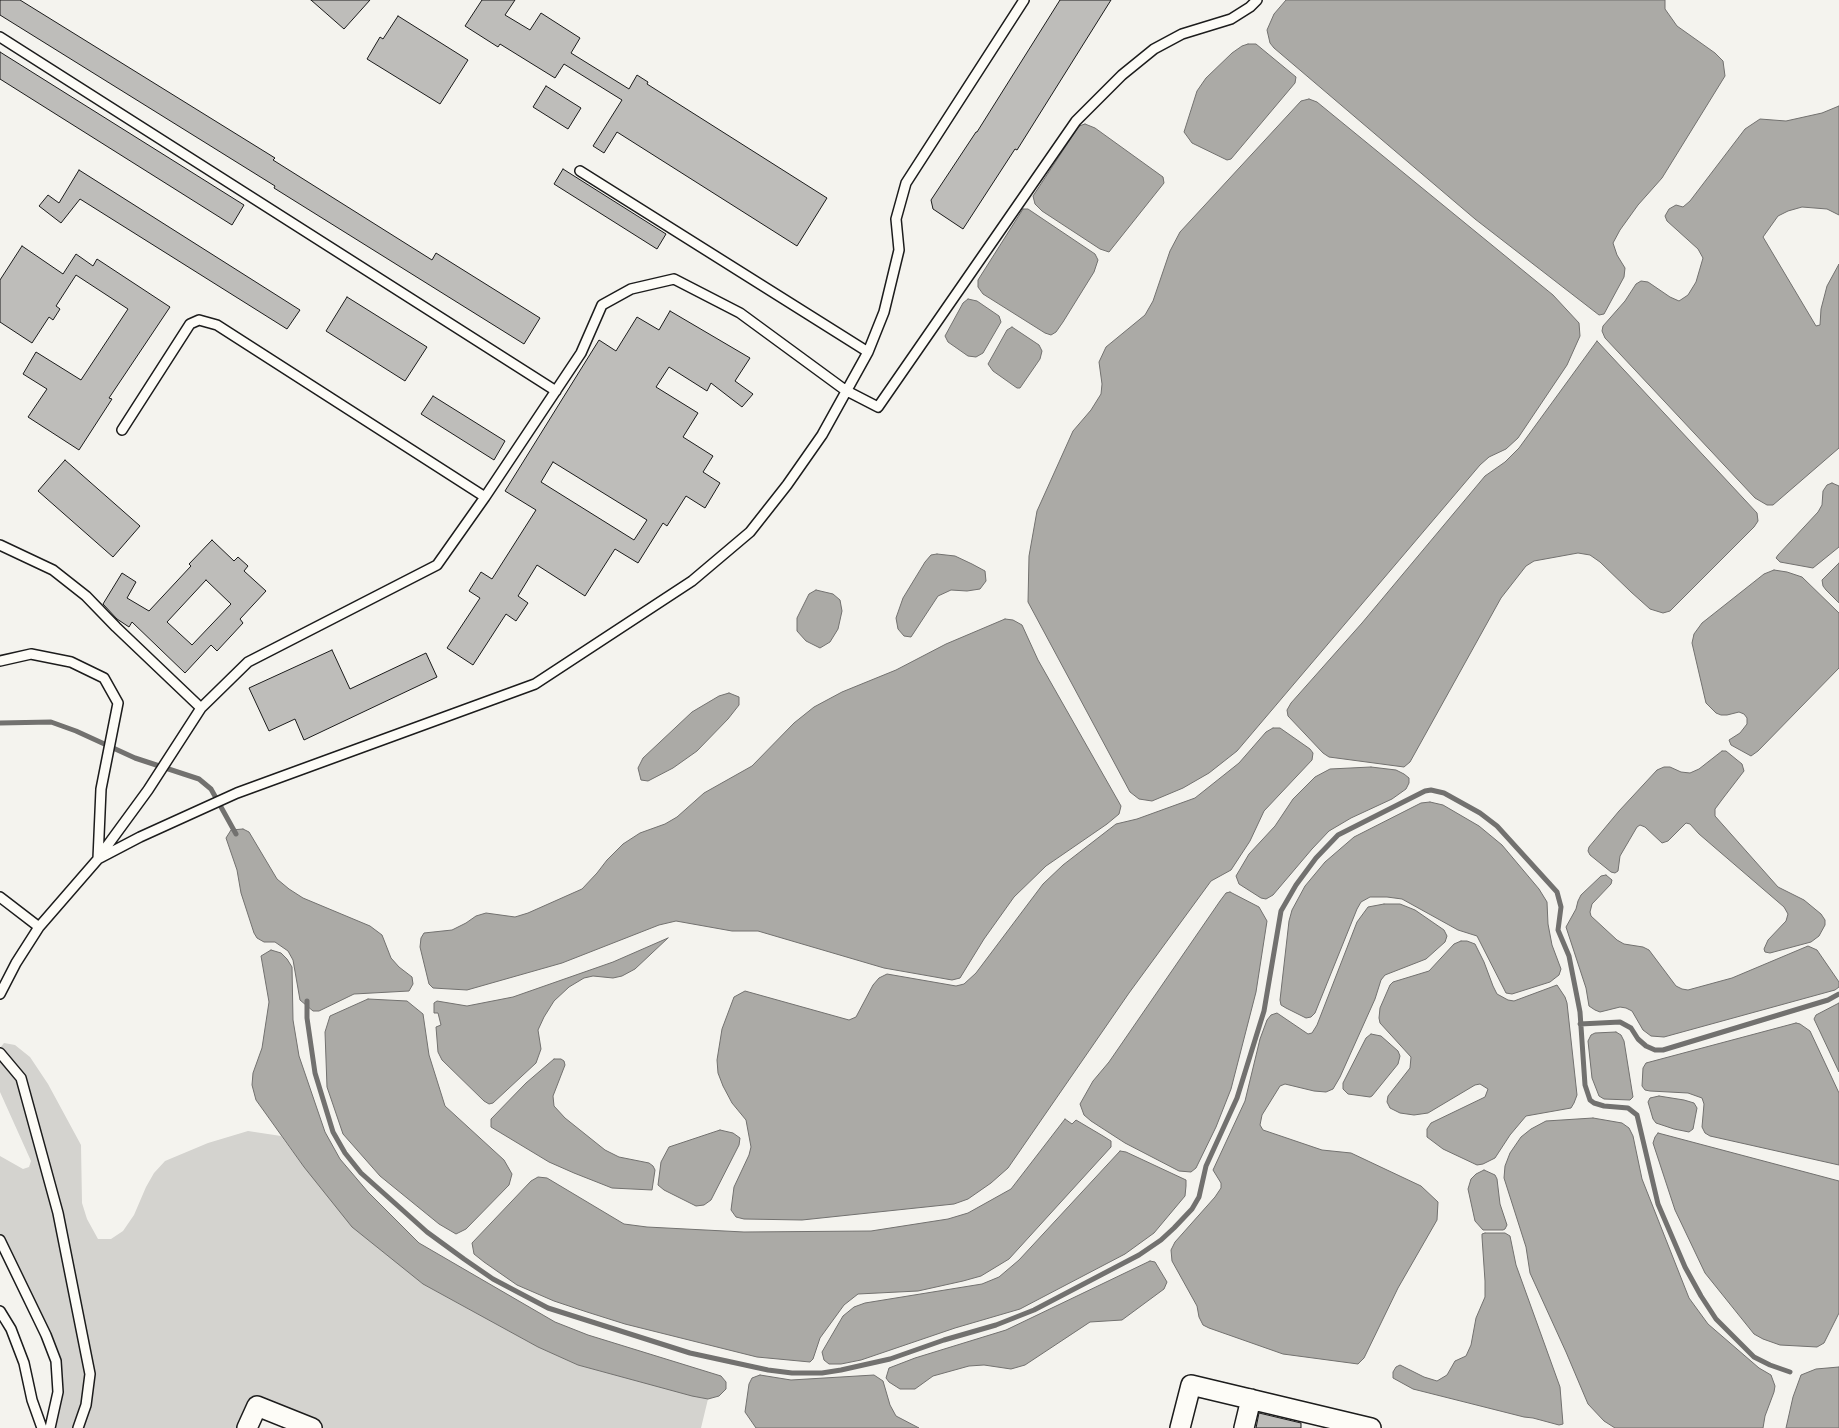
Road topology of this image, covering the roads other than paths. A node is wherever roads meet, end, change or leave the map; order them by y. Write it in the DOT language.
graph roads {
  1 [pos="1024,0"];
  2 [pos="1258,0"];
  3 [pos="0,37"];
  4 [pos="580,171"];
  5 [pos="868,352"];
  6 [pos="845,390"];
  7 [pos="556,391"];
  8 [pos="122,430"];
  9 [pos="485,497"];
  10 [pos="0,545"];
  11 [pos="0,661"];
  12 [pos="201,708"];
  13 [pos="98,859"];
  14 [pos="0,897"];
  15 [pos="39,927"];
  16 [pos="0,994"];
  17 [pos="0,1053"];
  18 [pos="0,1240"];
  19 [pos="0,1311"];
  20 [pos="1251,1399"];
  21 [pos="1318,1422"];
  22 [pos="42,1428"];
  23 [pos="50,1428"];
  24 [pos="78,1428"];
  25 [pos="247,1428"];
  26 [pos="312,1428"];
  27 [pos="1180,1428"];
  28 [pos="1244,1428"];
  29 [pos="1371,1428"];
  1 -- 5 [label="lane"];
  2 -- 6 [label="lane"];
  3 -- 7 [label="lane"];
  4 -- 5 [label="lane"];
  5 -- 6 [label="lane"];
  6 -- 7 [label="lane"];
  6 -- 13 [label="lane"];
  7 -- 9 [label="lane"];
  8 -- 9 [label="lane"];
  9 -- 12 [label="lane"];
  10 -- 12 [label="lane"];
  11 -- 13 [label="lane"];
  12 -- 13 [label="lane"];
  13 -- 15 [label="lane"];
  14 -- 15 [label="lane"];
  15 -- 16 [label="lane"];
  17 -- 24 [label="lane"];
  18 -- 23 [label="lane"];
  19 -- 22 [label="lane"];
  20 -- 21 [label="street"];
  20 -- 27 [label="street"];
  20 -- 28 [label="street"];
  21 -- 29 [label="street"];
  25 -- 26 [label="street"];
}
